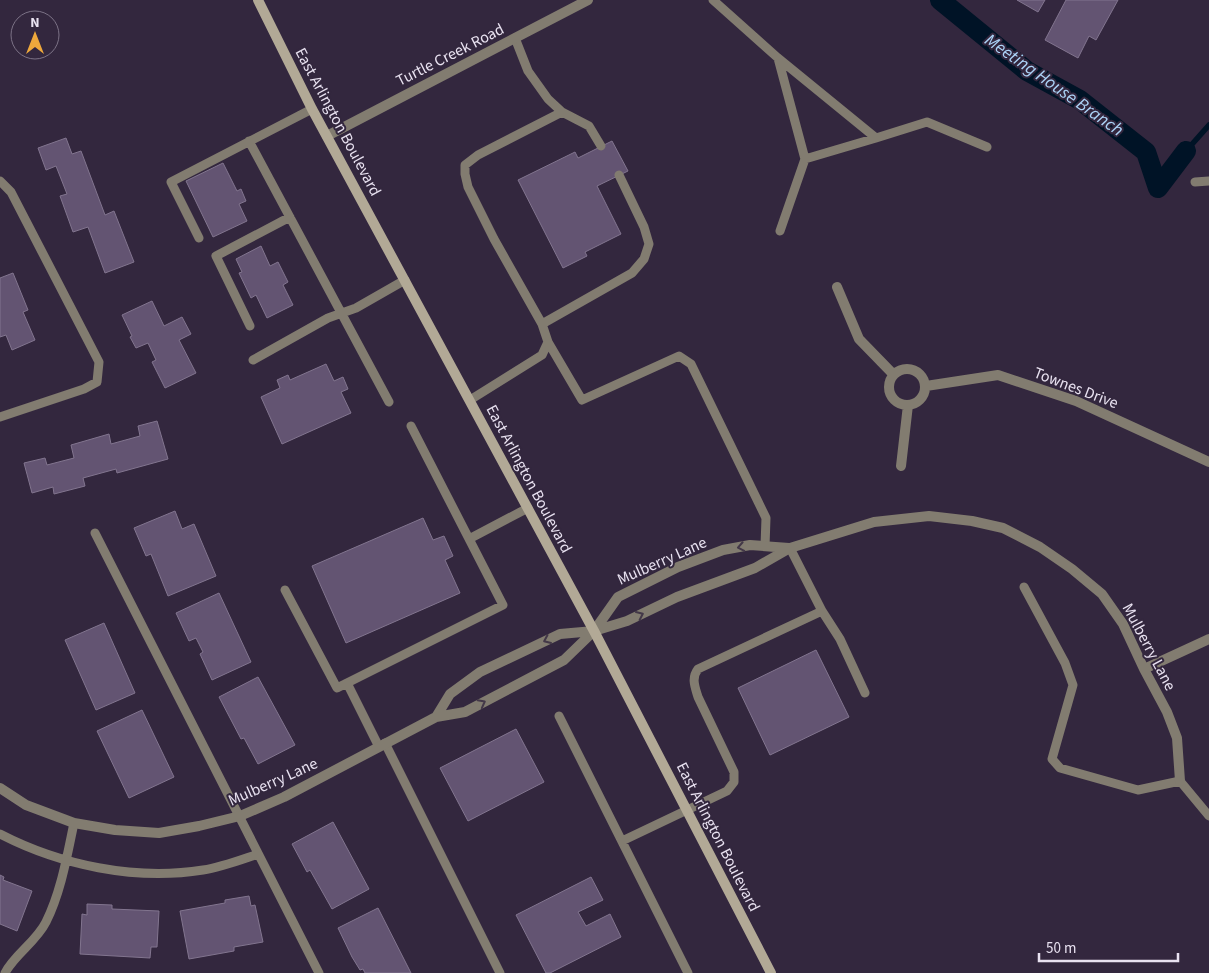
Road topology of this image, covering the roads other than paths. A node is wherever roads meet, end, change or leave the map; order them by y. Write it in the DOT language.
graph roads {
  1 [pos="258,0"];
  2 [pos="588,0"];
  3 [pos="713,0"];
  4 [pos="515,38"];
  5 [pos="778,58"];
  6 [pos="312,109"];
  7 [pos="562,112"];
  8 [pos="327,136"];
  9 [pos="876,138"];
  10 [pos="249,141"];
  11 [pos="601,146"];
  12 [pos="987,147"];
  13 [pos="805,159"];
  14 [pos="619,175"];
  15 [pos="0,181"];
  16 [pos="1209,181"];
  17 [pos="1195,182"];
  18 [pos="290,217"];
  19 [pos="780,231"];
  20 [pos="199,238"];
  21 [pos="405,280"];
  22 [pos="837,287"];
  23 [pos="342,313"];
  24 [pos="542,324"];
  25 [pos="250,326"];
  26 [pos="548,342"];
  27 [pos="254,360"];
  28 [pos="893,374"];
  29 [pos="926,386"];
  30 [pos="470,400"];
  31 [pos="389,402"];
  32 [pos="908,405"];
  33 [pos="0,417"];
  34 [pos="411,426"];
  35 [pos="1209,462"];
  36 [pos="901,466"];
  37 [pos="528,508"];
  38 [pos="94,533"];
  39 [pos="469,539"];
  40 [pos="765,546"];
  41 [pos="790,548"];
  42 [pos="1024,587"];
  43 [pos="285,590"];
  44 [pos="822,611"];
  45 [pos="594,631"];
  46 [pos="1209,639"];
  47 [pos="1144,669"];
  48 [pos="347,683"];
  49 [pos="865,693"];
  50 [pos="559,716"];
  51 [pos="436,717"];
  52 [pos="382,745"];
  53 [pos="1180,781"];
  54 [pos="0,788"];
  55 [pos="686,809"];
  56 [pos="240,816"];
  57 [pos="1209,816"];
  58 [pos="74,823"];
  59 [pos="0,834"];
  60 [pos="622,840"];
  61 [pos="258,854"];
  62 [pos="66,860"];
  63 [pos="5,973"];
  64 [pos="319,973"];
  65 [pos="500,973"];
  66 [pos="688,973"];
  67 [pos="771,973"];
  1 -- 6 [label="main road, East Arlington Boulevard"];
  2 -- 4 [label="street, Turtle Creek Road"];
  3 -- 5 [label="lane"];
  4 -- 7 [label="lane"];
  4 -- 8 [label="street, Turtle Creek Road"];
  5 -- 9 [label="lane"];
  5 -- 13 [label="lane"];
  6 -- 8 [label="main road, East Arlington Boulevard"];
  6 -- 10 [label="lane"];
  7 -- 11 [label="lane"];
  7 -- 24 [label="lane"];
  8 -- 21 [label="main road, East Arlington Boulevard"];
  9 -- 12 [label="lane"];
  9 -- 13 [label="lane"];
  10 -- 18 [label="lane"];
  10 -- 20 [label="lane"];
  13 -- 19 [label="lane"];
  14 -- 24 [label="lane"];
  15 -- 33 [label="lane"];
  16 -- 17 [label="lane"];
  18 -- 23 [label="lane"];
  18 -- 25 [label="lane"];
  21 -- 23 [label="lane"];
  21 -- 30 [label="main road, East Arlington Boulevard"];
  22 -- 28 [label="street"];
  23 -- 27 [label="lane"];
  23 -- 31 [label="lane"];
  24 -- 26 [label="lane"];
  26 -- 30 [label="lane"];
  26 -- 40 [label="lane"];
  28 -- 29 [label="street"];
  28 -- 32 [label="street"];
  29 -- 32 [label="street"];
  29 -- 35 [label="street, Townes Drive"];
  30 -- 37 [label="main road, East Arlington Boulevard"];
  32 -- 36 [label="street"];
  34 -- 39 [label="lane"];
  37 -- 39 [label="lane"];
  37 -- 45 [label="main road, East Arlington Boulevard"];
  38 -- 56 [label="lane"];
  39 -- 48 [label="lane"];
  40 -- 41 [label="street, Mulberry Lane"];
  40 -- 45 [label="street, Mulberry Lane, one-way"];
  41 -- 44 [label="lane"];
  45 -- 41 [label="street, Mulberry Lane, one-way"];
  41 -- 47 [label="street, Mulberry Lane"];
  42 -- 53 [label="lane"];
  43 -- 48 [label="lane"];
  44 -- 49 [label="lane"];
  44 -- 55 [label="lane"];
  51 -- 45 [label="street, Mulberry Lane, one-way"];
  45 -- 51 [label="street, Mulberry Lane, one-way"];
  45 -- 55 [label="main road, East Arlington Boulevard"];
  46 -- 47 [label="street"];
  47 -- 53 [label="street, Mulberry Lane"];
  48 -- 52 [label="lane"];
  50 -- 60 [label="lane"];
  51 -- 52 [label="street, Mulberry Lane"];
  52 -- 56 [label="street, Mulberry Lane"];
  52 -- 65 [label="lane"];
  53 -- 57 [label="lane"];
  54 -- 58 [label="street, Mulberry Lane"];
  55 -- 60 [label="lane"];
  55 -- 67 [label="main road, East Arlington Boulevard"];
  56 -- 58 [label="street, Mulberry Lane"];
  56 -- 61 [label="lane"];
  58 -- 62 [label="lane"];
  59 -- 62 [label="lane"];
  60 -- 66 [label="lane"];
  61 -- 62 [label="lane"];
  61 -- 64 [label="lane"];
  62 -- 63 [label="lane"];
}
